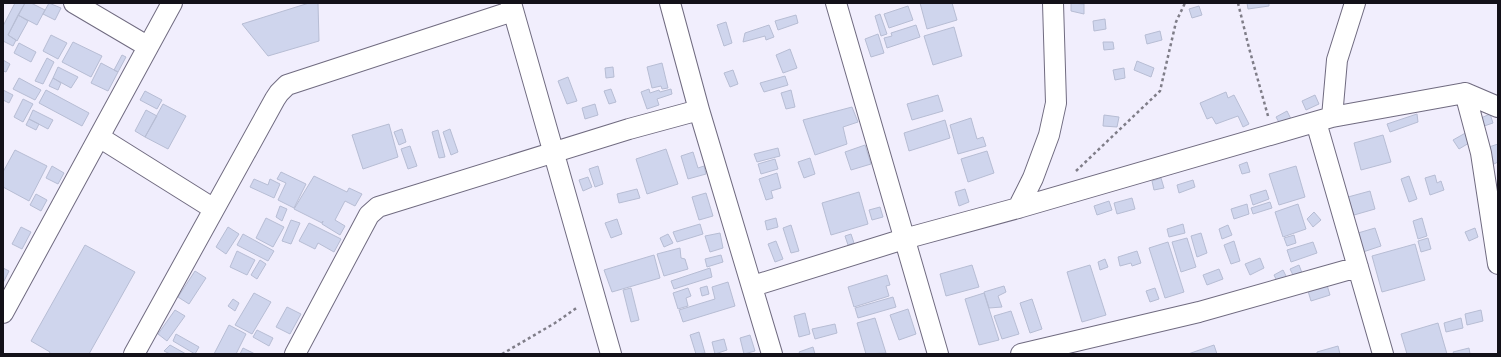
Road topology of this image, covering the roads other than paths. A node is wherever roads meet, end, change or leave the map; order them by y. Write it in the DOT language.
graph roads {
  1 [pos="74,3"];
  2 [pos="172,3"];
  3 [pos="670,3"];
  4 [pos="836,3"];
  5 [pos="1355,3"];
  6 [pos="1052,5"];
  7 [pos="512,7"];
  8 [pos="147,46"];
  9 [pos="1466,93"];
  10 [pos="1498,107"];
  11 [pos="699,110"];
  12 [pos="1324,119"];
  13 [pos="99,136"];
  14 [pos="554,152"];
  15 [pos="1018,208"];
  16 [pos="214,209"];
  17 [pos="904,239"];
  18 [pos="1498,264"];
  19 [pos="1358,267"];
  20 [pos="753,286"];
  21 [pos="3,314"];
  22 [pos="134,354"];
  23 [pos="295,354"];
  24 [pos="612,354"];
  25 [pos="772,354"];
  26 [pos="938,354"];
  27 [pos="1021,354"];
  28 [pos="1383,354"];
  1 -- 8 [label="street"];
  2 -- 8 [label="street"];
  3 -- 11 [label="street"];
  4 -- 17 [label="street"];
  5 -- 12 [label="street"];
  6 -- 15 [label="street"];
  7 -- 14 [label="street"];
  7 -- 16 [label="street"];
  8 -- 13 [label="street"];
  9 -- 10 [label="street"];
  9 -- 12 [label="street"];
  9 -- 18 [label="street"];
  11 -- 14 [label="street"];
  11 -- 20 [label="street"];
  12 -- 15 [label="street"];
  12 -- 19 [label="street"];
  13 -- 16 [label="street"];
  13 -- 21 [label="street"];
  14 -- 23 [label="street"];
  14 -- 24 [label="street"];
  15 -- 17 [label="street"];
  16 -- 22 [label="street"];
  17 -- 20 [label="street"];
  17 -- 26 [label="street"];
  19 -- 27 [label="street"];
  19 -- 28 [label="street"];
  20 -- 25 [label="street"];
}
